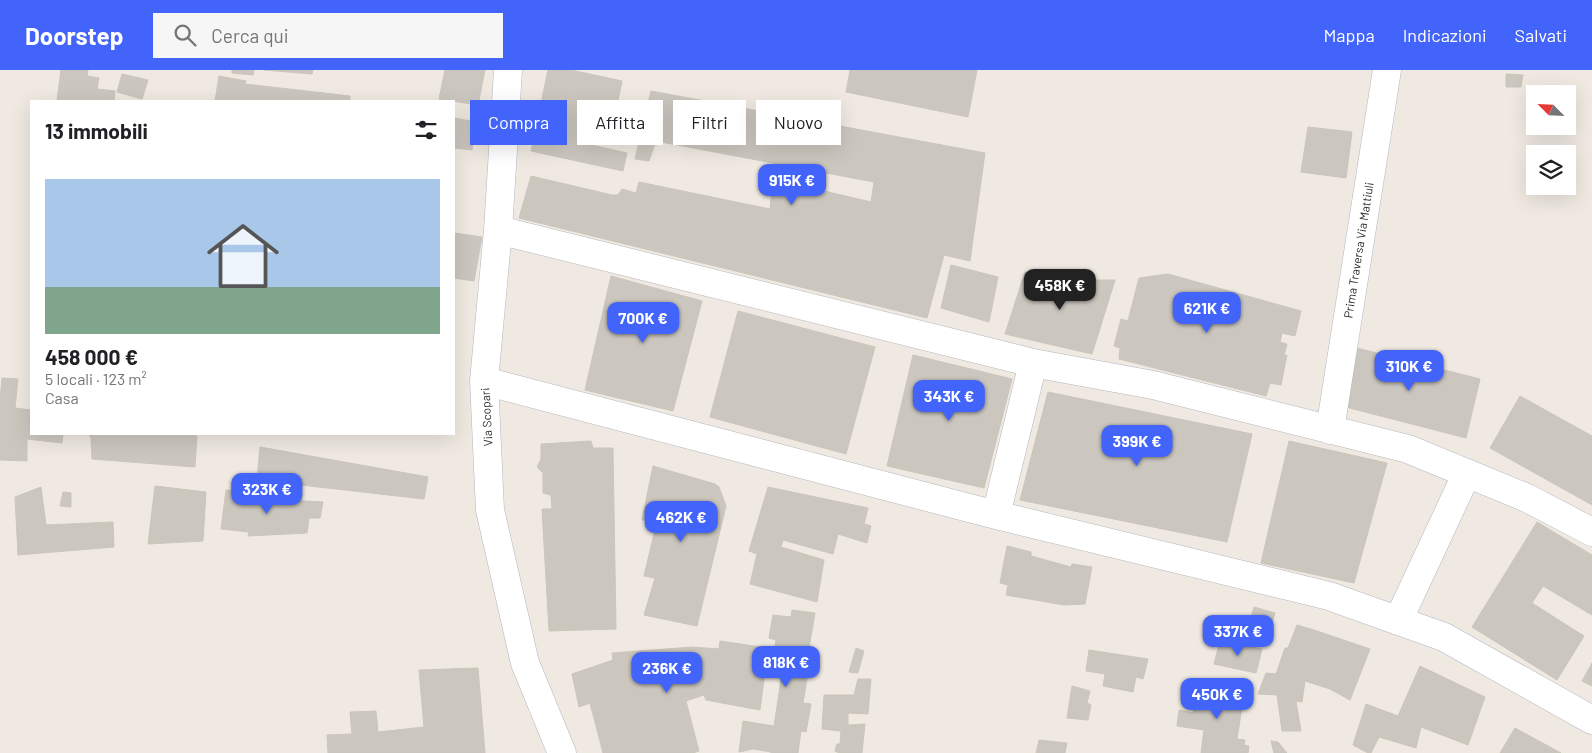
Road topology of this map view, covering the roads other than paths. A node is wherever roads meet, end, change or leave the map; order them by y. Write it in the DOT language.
graph roads {
  1 [pos="508,70"];
  2 [pos="1387,70"];
  3 [pos="498,230"];
  4 [pos="1033,363"];
  5 [pos="484,381"];
  6 [pos="1330,430"];
  7 [pos="1467,473"];
  8 [pos="996,515"];
  9 [pos="1592,532"];
  10 [pos="1398,621"];
  11 [pos="1592,720"];
  12 [pos="562,753"];
  1 -- 3 [label="street, Via Scopari"];
  2 -- 6 [label="street, Prima Traversa Via Mattiuli"];
  3 -- 4 [label="street"];
  3 -- 5 [label="street, Via Scopari"];
  4 -- 6 [label="street"];
  4 -- 8 [label="street"];
  5 -- 8 [label="street"];
  5 -- 12 [label="street, Via Scopari"];
  6 -- 7 [label="street"];
  7 -- 9 [label="street"];
  7 -- 10 [label="street"];
  8 -- 10 [label="street"];
  10 -- 11 [label="street"];
}
